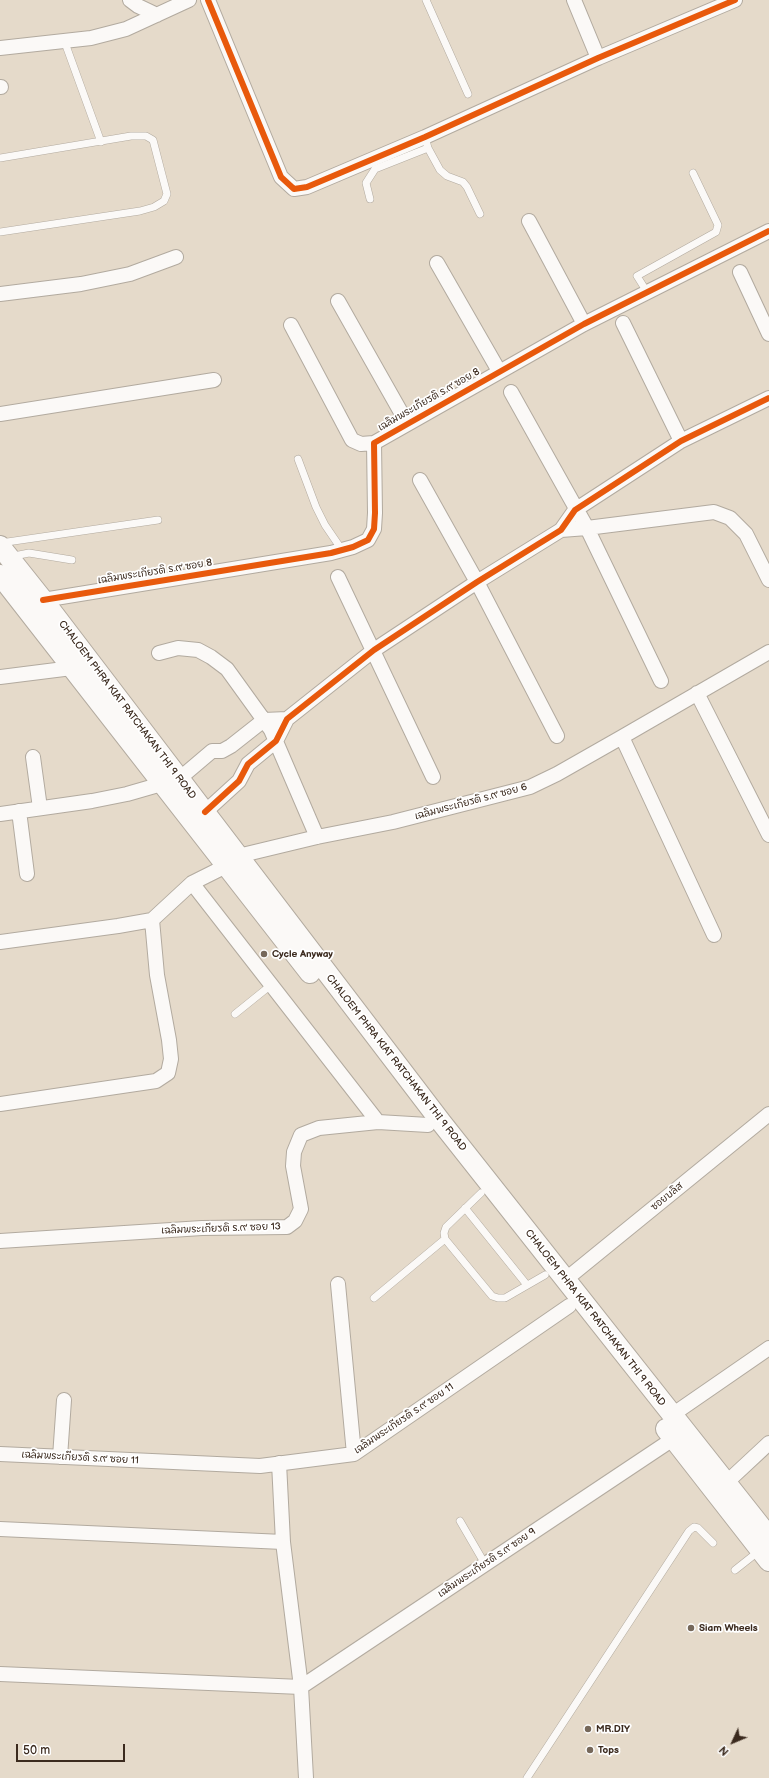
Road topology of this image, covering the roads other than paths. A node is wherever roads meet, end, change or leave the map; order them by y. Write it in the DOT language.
graph roads {
  1 [pos="130,0"];
  2 [pos="189,0"];
  3 [pos="208,0"];
  4 [pos="426,0"];
  5 [pos="574,0"];
  6 [pos="735,0"];
  7 [pos="156,15"];
  8 [pos="64,40"];
  9 [pos="0,48"];
  10 [pos="598,58"];
  11 [pos="468,94"];
  12 [pos="101,142"];
  13 [pos="426,143"];
  14 [pos="0,158"];
  15 [pos="693,173"];
  16 [pos="370,199"];
  17 [pos="480,214"];
  18 [pos="529,221"];
  19 [pos="769,231"];
  20 [pos="0,232"];
  21 [pos="176,257"];
  22 [pos="437,263"];
  23 [pos="740,272"];
  24 [pos="647,292"];
  25 [pos="0,294"];
  26 [pos="338,301"];
  27 [pos="623,323"];
  28 [pos="584,324"];
  29 [pos="291,325"];
  30 [pos="769,334"];
  31 [pos="499,371"];
  32 [pos="214,380"];
  33 [pos="511,392"];
  34 [pos="769,398"];
  35 [pos="0,414"];
  36 [pos="407,424"];
  37 [pos="681,441"];
  38 [pos="374,442"];
  39 [pos="298,459"];
  40 [pos="420,480"];
  41 [pos="575,510"];
  42 [pos="158,520"];
  43 [pos="587,528"];
  44 [pos="561,530"];
  45 [pos="342,550"];
  46 [pos="3,556"];
  47 [pos="72,560"];
  48 [pos="338,577"];
  49 [pos="769,580"];
  50 [pos="477,582"];
  51 [pos="43,600"];
  52 [pos="374,650"];
  53 [pos="769,652"];
  54 [pos="159,653"];
  55 [pos="72,668"];
  56 [pos="0,677"];
  57 [pos="661,681"];
  58 [pos="697,693"];
  59 [pos="264,720"];
  60 [pos="287,720"];
  61 [pos="557,736"];
  62 [pos="622,738"];
  63 [pos="276,741"];
  64 [pos="33,757"];
  65 [pos="433,777"];
  66 [pos="170,781"];
  67 [pos="40,808"];
  68 [pos="19,811"];
  69 [pos="205,812"];
  70 [pos="0,814"];
  71 [pos="769,835"];
  72 [pos="318,837"];
  73 [pos="232,861"];
  74 [pos="27,874"];
  75 [pos="192,883"];
  76 [pos="152,920"];
  77 [pos="714,935"];
  78 [pos="0,942"];
  79 [pos="272,985"];
  80 [pos="235,1014"];
  81 [pos="0,1104"];
  82 [pos="769,1114"];
  83 [pos="378,1122"];
  84 [pos="428,1124"];
  85 [pos="486,1189"];
  86 [pos="465,1208"];
  87 [pos="445,1239"];
  88 [pos="0,1241"];
  89 [pos="555,1274"];
  90 [pos="338,1284"];
  91 [pos="527,1285"];
  92 [pos="374,1298"];
  93 [pos="570,1306"];
  94 [pos="769,1348"];
  95 [pos="64,1400"];
  96 [pos="672,1414"];
  97 [pos="679,1435"];
  98 [pos="769,1443"];
  99 [pos="0,1454"];
  100 [pos="354,1454"];
  101 [pos="60,1457"];
  102 [pos="279,1463"];
  103 [pos="726,1483"];
  104 [pos="460,1521"];
  105 [pos="0,1529"];
  106 [pos="282,1542"];
  107 [pos="713,1544"];
  108 [pos="767,1548"];
  109 [pos="485,1564"];
  110 [pos="735,1570"];
  111 [pos="0,1674"];
  112 [pos="301,1687"];
  113 [pos="306,1778"];
  114 [pos="526,1778"];
  1 -- 7 [label="street"];
  2 -- 7 [label="street"];
  3 -- 13 [label="street"];
  4 -- 11 [label="lane"];
  5 -- 10 [label="street"];
  6 -- 10 [label="street"];
  7 -- 8 [label="street"];
  8 -- 9 [label="street"];
  8 -- 12 [label="lane"];
  10 -- 13 [label="street"];
  12 -- 14 [label="lane"];
  12 -- 20 [label="lane"];
  13 -- 16 [label="lane"];
  13 -- 17 [label="lane"];
  15 -- 24 [label="lane"];
  18 -- 28 [label="street"];
  19 -- 24 [label="street, เฉลิมพระเกียรติ ร.๙ ซอย 8"];
  21 -- 25 [label="street"];
  22 -- 31 [label="street"];
  23 -- 30 [label="street"];
  24 -- 28 [label="street, เฉลิมพระเกียรติ ร.๙ ซอย 8"];
  26 -- 36 [label="street"];
  27 -- 37 [label="street"];
  28 -- 31 [label="street, เฉลิมพระเกียรติ ร.๙ ซอย 8"];
  29 -- 38 [label="street"];
  31 -- 36 [label="street, เฉลิมพระเกียรติ ร.๙ ซอย 8"];
  32 -- 35 [label="street"];
  33 -- 41 [label="street"];
  34 -- 37 [label="street"];
  36 -- 38 [label="street, เฉลิมพระเกียรติ ร.๙ ซอย 8"];
  37 -- 41 [label="street"];
  38 -- 45 [label="street, เฉลิมพระเกียรติ ร.๙ ซอย 8"];
  39 -- 45 [label="lane"];
  40 -- 50 [label="street"];
  41 -- 43 [label="street"];
  41 -- 44 [label="street"];
  42 -- 46 [label="lane"];
  43 -- 44 [label="street"];
  43 -- 49 [label="street"];
  43 -- 57 [label="street"];
  44 -- 50 [label="street"];
  45 -- 51 [label="street, เฉลิมพระเกียรติ ร.๙ ซอย 8"];
  46 -- 47 [label="lane"];
  46 -- 51 [label="main road, CHALOEM PHRA KIAT RATCHAKAN THI 9 ROAD"];
  46 -- 55 [label="main road, CHALOEM PHRA KIAT RATCHAKAN THI 9 ROAD"];
  48 -- 52 [label="street"];
  50 -- 52 [label="street"];
  50 -- 61 [label="street"];
  51 -- 66 [label="main road, CHALOEM PHRA KIAT RATCHAKAN THI 9 ROAD"];
  52 -- 60 [label="street"];
  52 -- 65 [label="street"];
  53 -- 58 [label="street, เฉลิมพระเกียรติ ร.๙ ซอย 6"];
  54 -- 59 [label="street"];
  55 -- 56 [label="street"];
  55 -- 66 [label="main road, CHALOEM PHRA KIAT RATCHAKAN THI 9 ROAD"];
  58 -- 62 [label="street, เฉลิมพระเกียรติ ร.๙ ซอย 6"];
  58 -- 71 [label="street"];
  59 -- 60 [label="street"];
  59 -- 63 [label="street"];
  59 -- 66 [label="street"];
  60 -- 63 [label="street"];
  62 -- 72 [label="street, เฉลิมพระเกียรติ ร.๙ ซอย 6"];
  62 -- 77 [label="street"];
  63 -- 69 [label="street"];
  63 -- 72 [label="street"];
  64 -- 67 [label="street"];
  66 -- 67 [label="street"];
  66 -- 69 [label="main road, CHALOEM PHRA KIAT RATCHAKAN THI 9 ROAD"];
  66 -- 73 [label="main road, CHALOEM PHRA KIAT RATCHAKAN THI 9 ROAD"];
  67 -- 68 [label="street"];
  68 -- 70 [label="street"];
  68 -- 74 [label="street"];
  69 -- 73 [label="main road, CHALOEM PHRA KIAT RATCHAKAN THI 9 ROAD"];
  72 -- 73 [label="street, เฉลิมพระเกียรติ ร.๙ ซอย 6"];
  73 -- 75 [label="street, เฉลิมพระเกียรติ ร.๙ ซอย 6"];
  73 -- 84 [label="main road, CHALOEM PHRA KIAT RATCHAKAN THI 9 ROAD"];
  73 -- 85 [label="main road, CHALOEM PHRA KIAT RATCHAKAN THI 9 ROAD"];
  75 -- 76 [label="street, เฉลิมพระเกียรติ ร.๙ ซอย 6"];
  75 -- 79 [label="street"];
  76 -- 78 [label="street"];
  76 -- 81 [label="street"];
  79 -- 80 [label="lane"];
  79 -- 83 [label="street"];
  82 -- 89 [label="street, ซอยบลิส"];
  83 -- 84 [label="street, เฉลิมพระเกียรติ ร.๙ ซอย 13"];
  83 -- 88 [label="street, เฉลิมพระเกียรติ ร.๙ ซอย 13"];
  84 -- 85 [label="main road, CHALOEM PHRA KIAT RATCHAKAN THI 9 ROAD"];
  85 -- 86 [label="lane"];
  85 -- 89 [label="main road, CHALOEM PHRA KIAT RATCHAKAN THI 9 ROAD"];
  86 -- 87 [label="lane"];
  86 -- 91 [label="lane"];
  87 -- 91 [label="lane"];
  87 -- 92 [label="lane"];
  89 -- 91 [label="lane"];
  89 -- 93 [label="main road, CHALOEM PHRA KIAT RATCHAKAN THI 9 ROAD"];
  89 -- 96 [label="main road, CHALOEM PHRA KIAT RATCHAKAN THI 9 ROAD"];
  90 -- 100 [label="street"];
  93 -- 97 [label="main road, CHALOEM PHRA KIAT RATCHAKAN THI 9 ROAD"];
  93 -- 100 [label="street, เฉลิมพระเกียรติ ร.๙ ซอย 11"];
  94 -- 96 [label="street"];
  95 -- 101 [label="street"];
  96 -- 97 [label="main road, CHALOEM PHRA KIAT RATCHAKAN THI 9 ROAD"];
  97 -- 103 [label="main road, CHALOEM PHRA KIAT RATCHAKAN THI 9 ROAD"];
  97 -- 108 [label="main road, CHALOEM PHRA KIAT RATCHAKAN THI 9 ROAD"];
  97 -- 109 [label="street, เฉลิมพระเกียรติ ร.๙ ซอย 9"];
  98 -- 103 [label="street"];
  99 -- 101 [label="street, เฉลิมพระเกียรติ ร.๙ ซอย 11"];
  100 -- 102 [label="street, เฉลิมพระเกียรติ ร.๙ ซอย 11"];
  101 -- 102 [label="street, เฉลิมพระเกียรติ ร.๙ ซอย 11"];
  102 -- 106 [label="street"];
  103 -- 108 [label="main road, CHALOEM PHRA KIAT RATCHAKAN THI 9 ROAD"];
  104 -- 109 [label="lane"];
  105 -- 106 [label="street"];
  106 -- 112 [label="street"];
  107 -- 114 [label="lane"];
  108 -- 110 [label="lane"];
  109 -- 112 [label="street, เฉลิมพระเกียรติ ร.๙ ซอย 9"];
  111 -- 112 [label="street"];
  112 -- 113 [label="street"];
}
